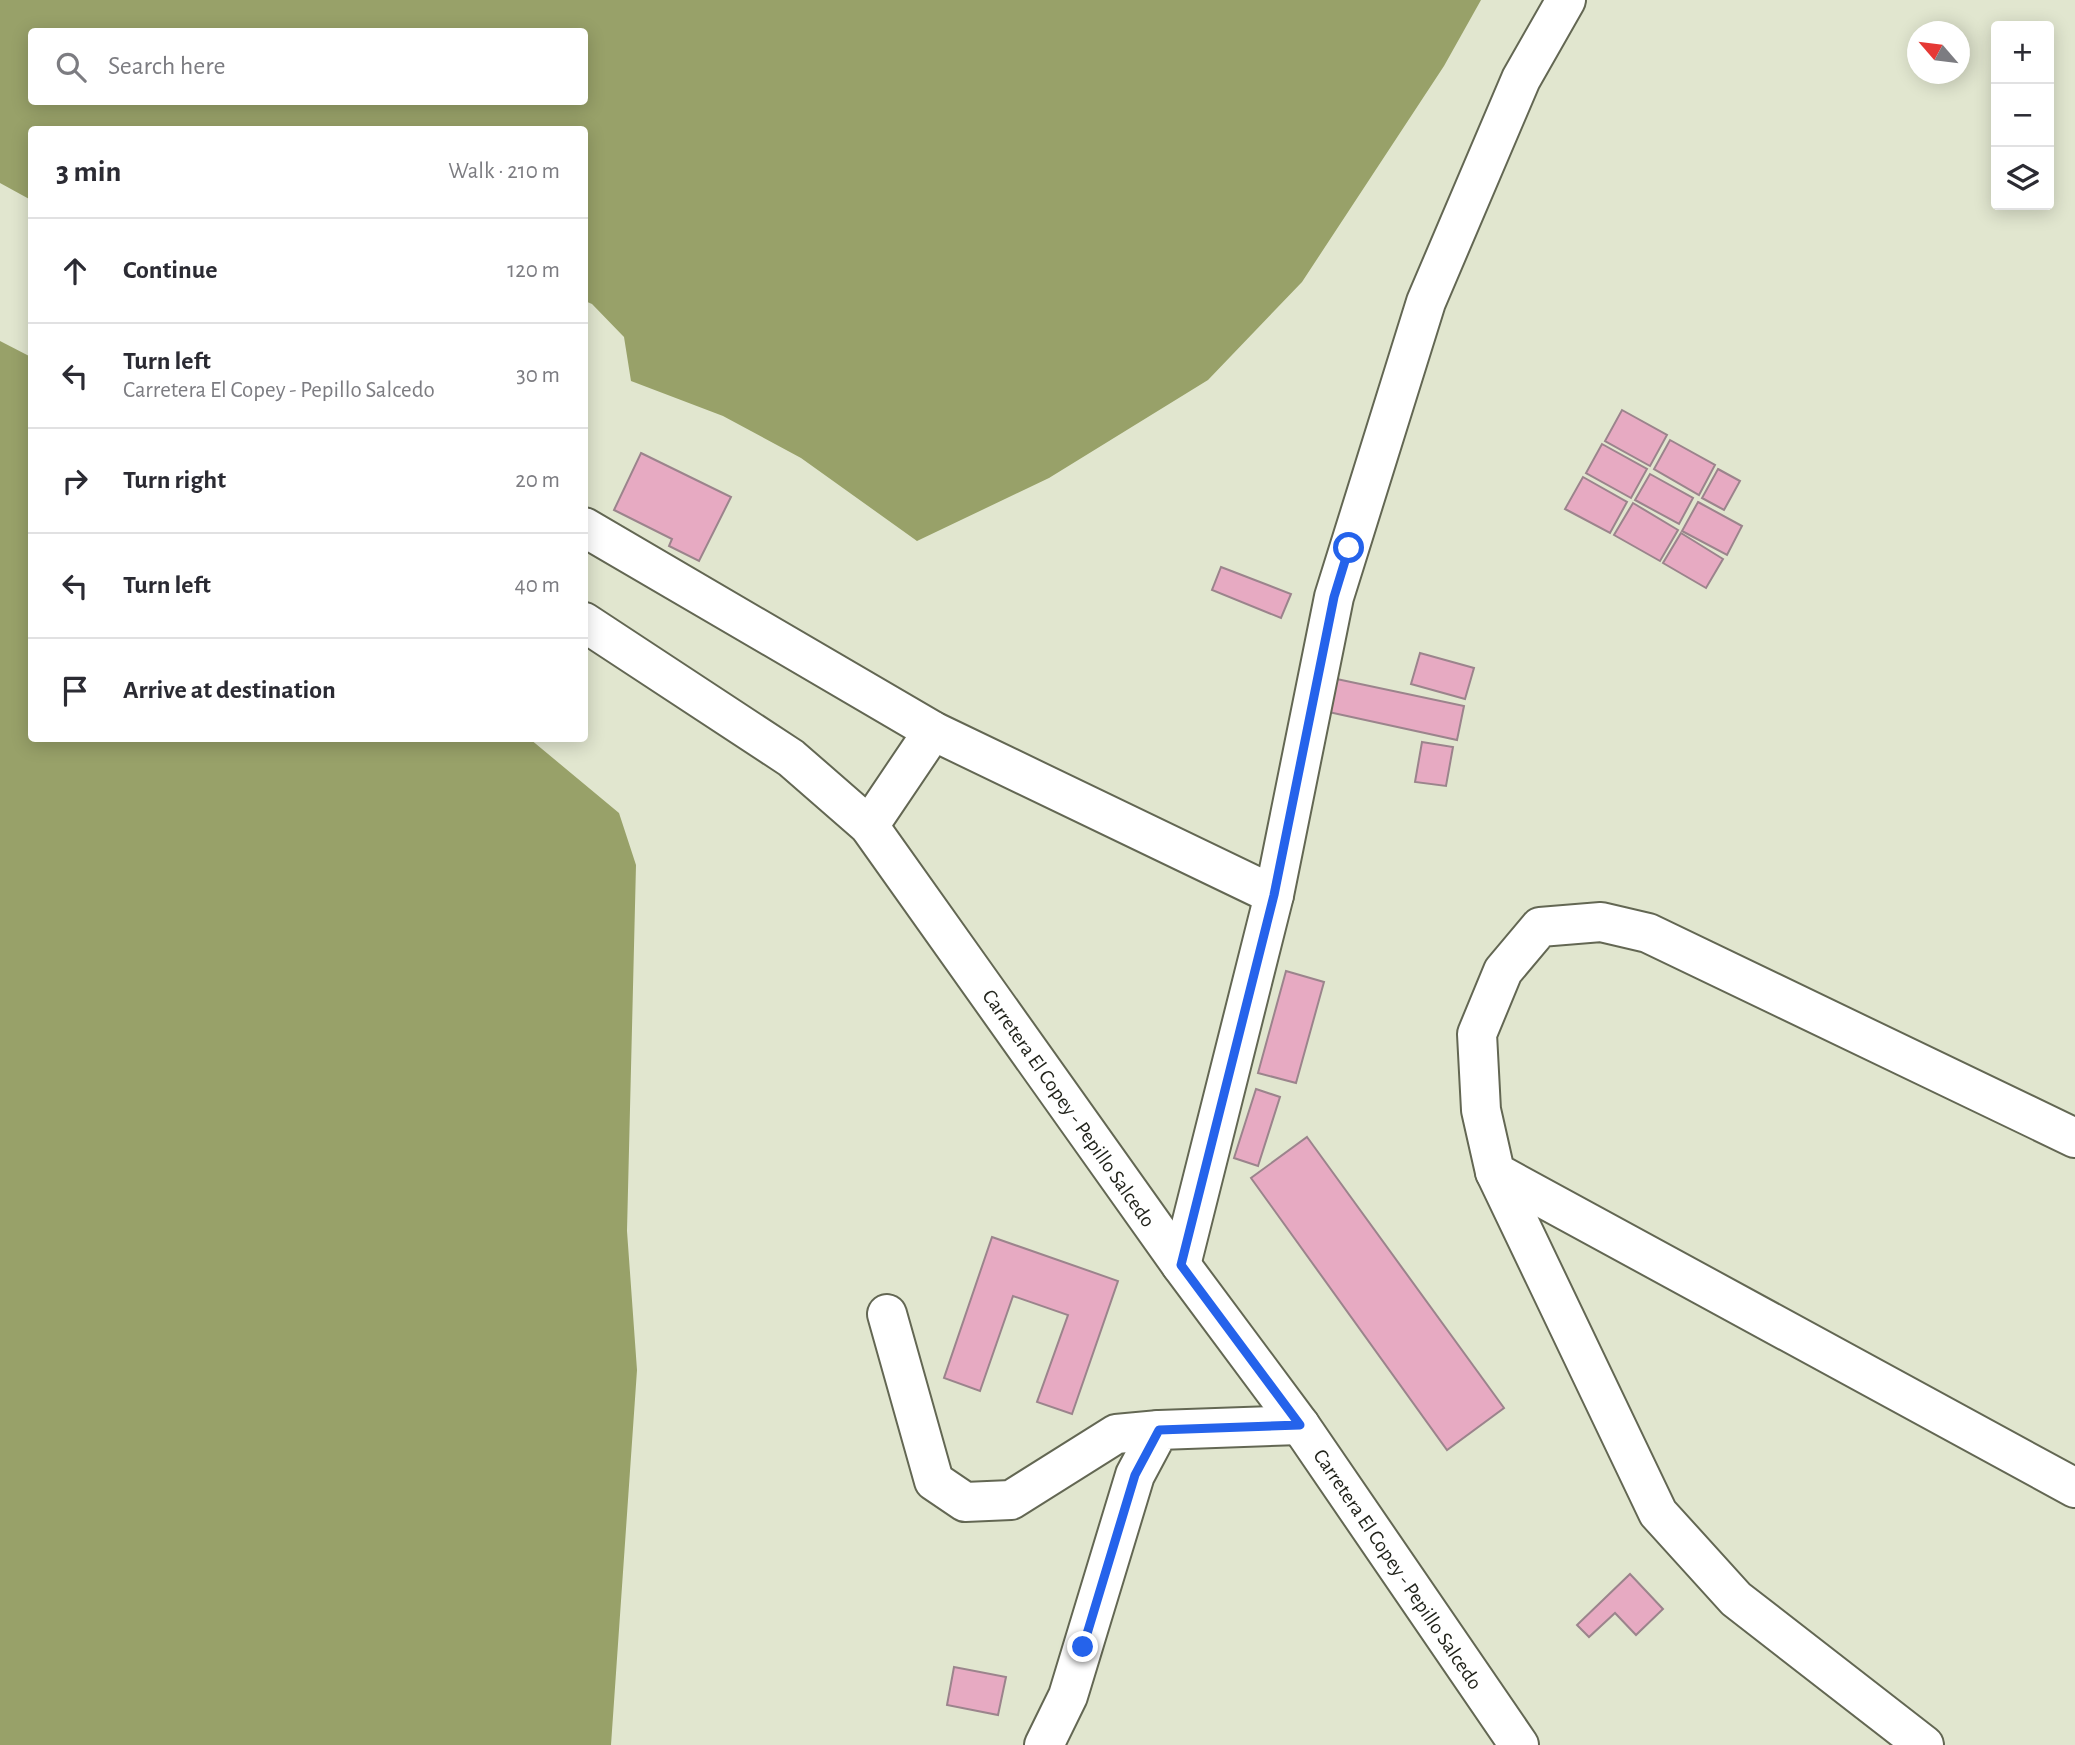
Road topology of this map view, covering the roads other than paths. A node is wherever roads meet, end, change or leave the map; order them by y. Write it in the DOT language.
graph roads {
  1 [pos="1566,0"];
  2 [pos="588,529"];
  3 [pos="588,625"];
  4 [pos="933,731"];
  5 [pos="869,826"];
  6 [pos="1274,895"];
  7 [pos="2075,1138"];
  8 [pos="1495,1172"];
  9 [pos="1181,1265"];
  10 [pos="887,1314"];
  11 [pos="1300,1425"];
  12 [pos="1159,1430"];
  13 [pos="2075,1488"];
  14 [pos="1044,1745"];
  15 [pos="1519,1745"];
  16 [pos="1924,1745"];
  1 -- 6 [label="street"];
  2 -- 4 [label="street"];
  3 -- 5 [label="street, Carretera El Copey - Pepillo Salcedo"];
  4 -- 5 [label="street"];
  4 -- 6 [label="street"];
  5 -- 9 [label="street, Carretera El Copey - Pepillo Salcedo"];
  6 -- 9 [label="street"];
  7 -- 8 [label="street"];
  8 -- 13 [label="street"];
  8 -- 16 [label="street"];
  9 -- 11 [label="street, Carretera El Copey - Pepillo Salcedo"];
  10 -- 12 [label="street"];
  11 -- 12 [label="street"];
  11 -- 15 [label="street, Carretera El Copey - Pepillo Salcedo"];
  12 -- 14 [label="street"];
}
